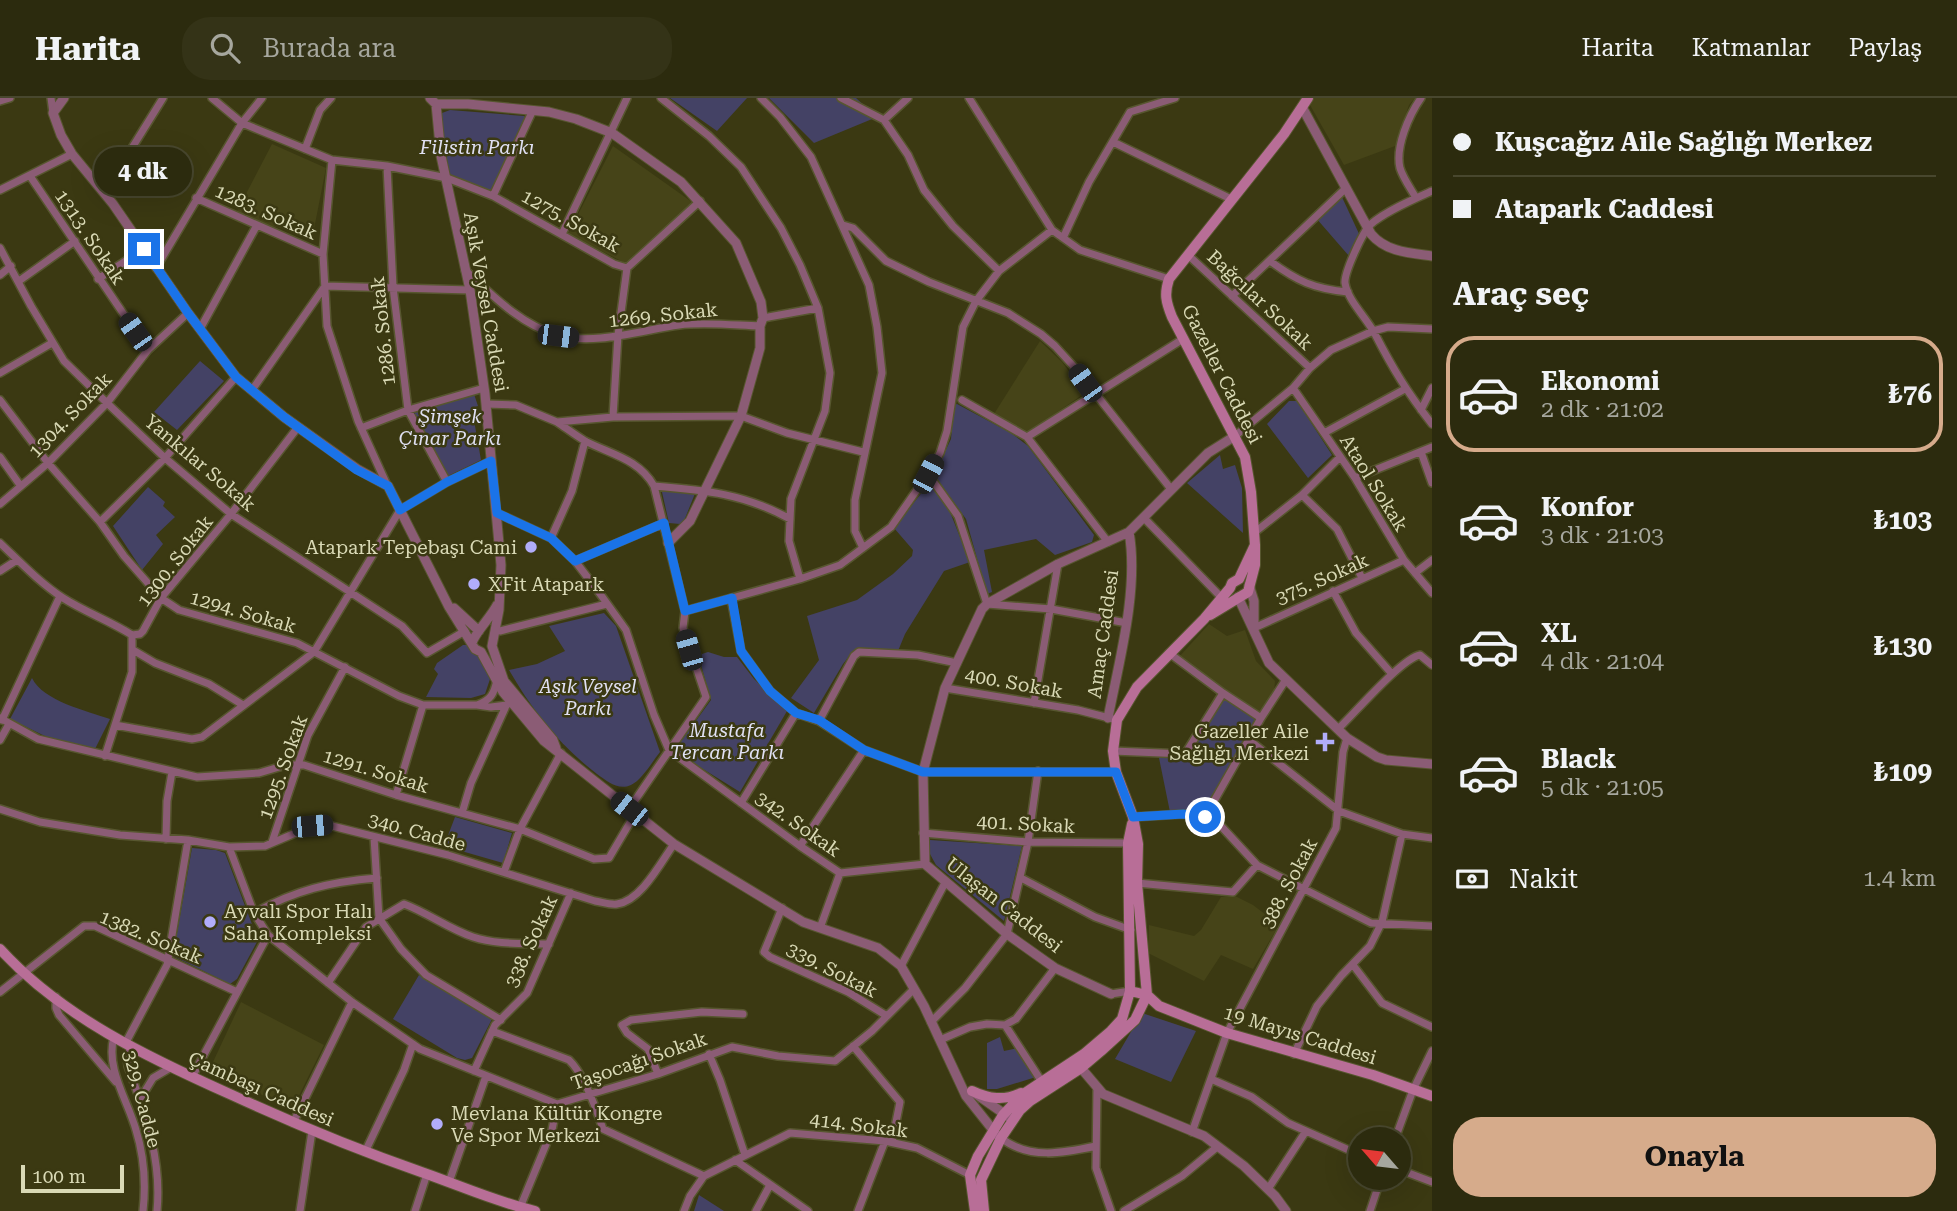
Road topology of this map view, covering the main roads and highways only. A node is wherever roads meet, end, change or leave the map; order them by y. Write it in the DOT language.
graph roads {
  1 [pos="1303,101"];
  2 [pos="1255,545"];
  3 [pos="1239,579"];
  4 [pos="1249,585"];
  5 [pos="1230,588"];
  6 [pos="1238,597"];
  7 [pos="1204,619"];
  8 [pos="1133,817"];
  9 [pos="0,949"];
  10 [pos="1130,991"];
  11 [pos="1147,995"];
  12 [pos="1159,1006"];
  13 [pos="1126,1007"];
  14 [pos="1142,1009"];
  15 [pos="1038,1084"];
  16 [pos="972,1091"];
  17 [pos="1432,1096"];
  18 [pos="1008,1118"];
  19 [pos="997,1134"];
  20 [pos="520,1209"];
  21 [pos="535,1211"];
  22 [pos="975,1211"];
  23 [pos="984,1211"];
  1 -- 2 [label="main road, Gazeller Caddesi"];
  2 -- 3 [label="main road, Gazeller Caddesi"];
  2 -- 4 [label="main road, Gazeller Caddesi"];
  3 -- 4 [label="main road"];
  3 -- 5 [label="main road"];
  4 -- 6 [label="main road"];
  5 -- 6 [label="main road"];
  5 -- 7 [label="main road"];
  6 -- 7 [label="main road"];
  7 -- 8 [label="main road"];
  8 -- 10 [label="main road"];
  8 -- 11 [label="main road"];
  9 -- 20 [label="main road, Çambaşı Caddesi"];
  10 -- 11 [label="main road"];
  10 -- 13 [label="main road"];
  11 -- 12 [label="main road"];
  11 -- 14 [label="main road"];
  12 -- 14 [label="main road"];
  12 -- 17 [label="main road, 19 Mayıs Caddesi"];
  13 -- 14 [label="main road"];
  13 -- 15 [label="main road"];
  14 -- 18 [label="main road"];
  15 -- 16 [label="main road"];
  15 -- 18 [label="main road"];
  18 -- 19 [label="main road"];
  19 -- 22 [label="main road"];
  19 -- 23 [label="main road"];
  20 -- 21 [label="main road, Çambaşı Caddesi"];
}
